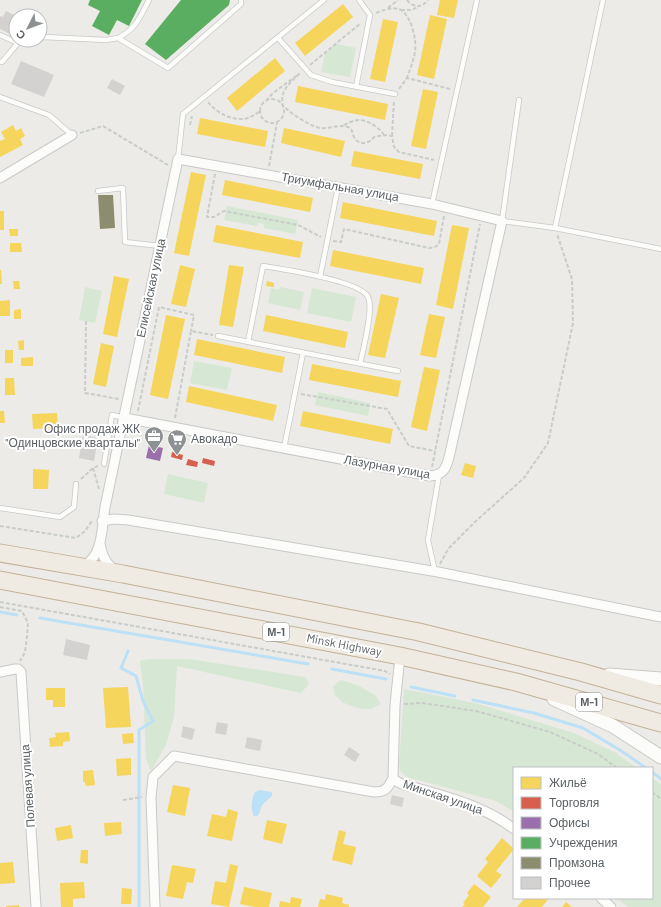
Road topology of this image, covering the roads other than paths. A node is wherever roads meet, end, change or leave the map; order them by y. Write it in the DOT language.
graph roads {
  1 [pos="149,0"];
  2 [pos="241,0"];
  3 [pos="324,0"];
  4 [pos="359,0"];
  5 [pos="477,0"];
  6 [pos="603,0"];
  7 [pos="48,37"];
  8 [pos="118,38"];
  9 [pos="278,38"];
  10 [pos="14,48"];
  11 [pos="0,62"];
  12 [pos="356,87"];
  13 [pos="395,94"];
  14 [pos="0,97"];
  15 [pos="520,100"];
  16 [pos="72,135"];
  17 [pos="178,159"];
  18 [pos="0,178"];
  19 [pos="338,187"];
  20 [pos="98,190"];
  21 [pos="432,204"];
  22 [pos="502,221"];
  23 [pos="555,228"];
  24 [pos="160,246"];
  25 [pos="661,249"];
  26 [pos="320,277"];
  27 [pos="218,336"];
  28 [pos="248,342"];
  29 [pos="303,353"];
  30 [pos="360,364"];
  31 [pos="398,371"];
  32 [pos="124,418"];
  33 [pos="284,448"];
  34 [pos="104,464"];
  35 [pos="434,476"];
  36 [pos="76,484"];
  37 [pos="0,508"];
  38 [pos="102,521"];
  39 [pos="100,542"];
  40 [pos="0,553"];
  41 [pos="79,567"];
  42 [pos="435,572"];
  43 [pos="123,574"];
  44 [pos="0,580"];
  45 [pos="661,616"];
  46 [pos="400,656"];
  47 [pos="0,672"];
  48 [pos="581,672"];
  49 [pos="661,679"];
  50 [pos="516,682"];
  51 [pos="661,695"];
  52 [pos="661,723"];
  53 [pos="661,757"];
  54 [pos="392,778"];
  55 [pos="513,828"];
  56 [pos="601,899"];
  57 [pos="36,907"];
  58 [pos="155,907"];
  59 [pos="612,907"];
  1 -- 8 [label="lane"];
  2 -- 8 [label="lane"];
  3 -- 9 [label="lane"];
  4 -- 12 [label="lane"];
  5 -- 21 [label="lane"];
  6 -- 23 [label="lane"];
  7 -- 8 [label="lane"];
  9 -- 12 [label="lane"];
  9 -- 17 [label="lane"];
  10 -- 11 [label="lane"];
  12 -- 13 [label="lane"];
  14 -- 16 [label="lane"];
  15 -- 22 [label="lane"];
  16 -- 18 [label="street"];
  17 -- 19 [label="street, Триумфальная улица"];
  17 -- 24 [label="street, Елисейская улица"];
  19 -- 21 [label="street, Триумфальная улица"];
  19 -- 26 [label="lane"];
  20 -- 24 [label="lane"];
  21 -- 22 [label="street, Триумфальная улица"];
  22 -- 23 [label="lane"];
  22 -- 35 [label="street, Лазурная улица"];
  23 -- 25 [label="lane"];
  24 -- 32 [label="street, Елисейская улица"];
  26 -- 28 [label="lane"];
  26 -- 30 [label="lane"];
  27 -- 28 [label="lane"];
  28 -- 29 [label="lane"];
  29 -- 30 [label="lane"];
  29 -- 33 [label="lane"];
  30 -- 31 [label="lane"];
  32 -- 33 [label="street, Лазурная улица"];
  32 -- 34 [label="lane"];
  32 -- 38 [label="street, Елисейская улица"];
  33 -- 35 [label="street, Лазурная улица"];
  35 -- 42 [label="lane"];
  36 -- 37 [label="lane"];
  38 -- 39 [label="street, Елисейская улица"];
  38 -- 42 [label="street"];
  39 -- 41 [label="street"];
  39 -- 43 [label="street"];
  40 -- 41 [label="highway, М-1"];
  41 -- 43 [label="highway, М-1"];
  42 -- 45 [label="street"];
  43 -- 48 [label="highway, М-1"];
  44 -- 46 [label="highway, Minsk Highway / М-1"];
  46 -- 50 [label="highway, Minsk Highway / М-1"];
  46 -- 54 [label="street"];
  47 -- 57 [label="street, Полевая улица"];
  48 -- 49 [label="street"];
  48 -- 51 [label="highway, М-1"];
  50 -- 52 [label="highway, Minsk Highway / М-1"];
  50 -- 53 [label="street"];
  54 -- 55 [label="street, Минская улица"];
  54 -- 58 [label="street"];
  56 -- 59 [label="street"];
}
